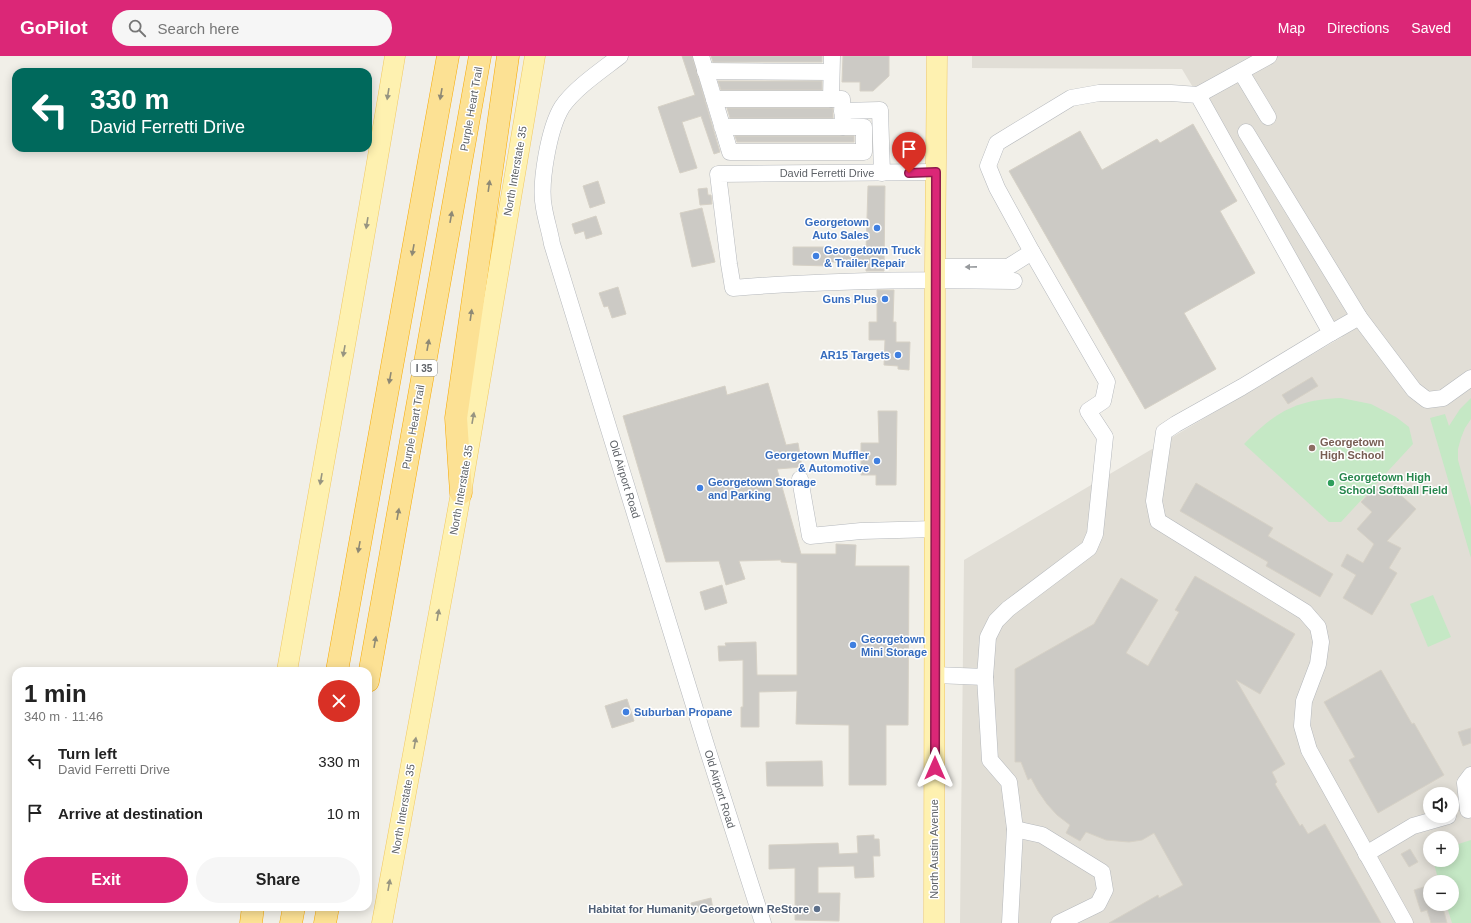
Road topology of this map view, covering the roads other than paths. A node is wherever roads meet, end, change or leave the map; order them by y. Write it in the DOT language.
graph roads {
  1 [pos="395,56"];
  2 [pos="448,56"];
  3 [pos="480,56"];
  4 [pos="508,56"];
  5 [pos="535,56"];
  6 [pos="620,56"];
  7 [pos="832,56"];
  8 [pos="937,56"];
  9 [pos="1269,56"];
  10 [pos="703,63"];
  11 [pos="831,72"];
  12 [pos="1241,72"];
  13 [pos="1198,95"];
  14 [pos="714,99"];
  15 [pos="831,99"];
  16 [pos="1268,117"];
  17 [pos="843,119"];
  18 [pos="722,127"];
  19 [pos="1246,132"];
  20 [pos="936,172"];
  21 [pos="882,173"];
  22 [pos="1032,252"];
  23 [pos="935,274"];
  24 [pos="1359,317"];
  25 [pos="1331,334"];
  26 [pos="1471,378"];
  27 [pos="800,479"];
  28 [pos="461,493"];
  29 [pos="935,529"];
  30 [pos="288,667"];
  31 [pos="338,667"];
  32 [pos="371,667"];
  33 [pos="935,675"];
  34 [pos="985,677"];
  35 [pos="1471,775"];
  36 [pos="1470,810"];
  37 [pos="1459,813"];
  38 [pos="1424,823"];
  39 [pos="1015,829"];
  40 [pos="1366,854"];
  41 [pos="244,911"];
  42 [pos="253,911"];
  43 [pos="293,911"];
  44 [pos="327,911"];
  45 [pos="242,923"];
  46 [pos="252,923"];
  47 [pos="291,923"];
  48 [pos="325,923"];
  49 [pos="382,923"];
  50 [pos="763,923"];
  51 [pos="934,923"];
  52 [pos="1010,923"];
  53 [pos="1059,923"];
  54 [pos="1405,923"];
  1 -- 30 [label="main road, one-way"];
  2 -- 31 [label="highway, one-way"];
  32 -- 3 [label="highway, Purple Heart Trail / I 35, one-way"];
  28 -- 4 [label="highway, one-way"];
  28 -- 5 [label="main road, North Interstate 35, one-way"];
  6 -- 50 [label="street, Old Airport Road"];
  7 -- 11 [label="street"];
  8 -- 20 [label="main road, North Austin Avenue"];
  9 -- 12 [label="street"];
  10 -- 11 [label="street"];
  10 -- 14 [label="street"];
  11 -- 15 [label="street"];
  12 -- 13 [label="street"];
  12 -- 16 [label="street"];
  13 -- 22 [label="street"];
  13 -- 25 [label="street"];
  14 -- 15 [label="street"];
  14 -- 18 [label="street"];
  15 -- 17 [label="street"];
  17 -- 18 [label="street"];
  17 -- 18 [label="street"];
  17 -- 21 [label="street"];
  19 -- 24 [label="street"];
  20 -- 21 [label="street, David Ferretti Drive"];
  20 -- 23 [label="main road, North Austin Avenue"];
  21 -- 23 [label="street, David Ferretti Drive"];
  22 -- 23 [label="street"];
  22 -- 34 [label="street"];
  23 -- 29 [label="main road, North Austin Avenue"];
  24 -- 25 [label="street"];
  24 -- 26 [label="street"];
  25 -- 40 [label="street"];
  27 -- 29 [label="street"];
  49 -- 28 [label="main road, North Interstate 35, one-way"];
  29 -- 33 [label="main road, North Austin Avenue"];
  33 -- 34 [label="street"];
  33 -- 51 [label="main road, North Austin Avenue"];
  34 -- 39 [label="street"];
  35 -- 36 [label="street"];
  36 -- 37 [label="street"];
  38 -- 40 [label="street"];
  39 -- 52 [label="street"];
  39 -- 53 [label="street"];
  40 -- 54 [label="street"];
  41 -- 45 [label="main road"];
  42 -- 46 [label="highway"];
  43 -- 47 [label="highway"];
  44 -- 48 [label="highway"];
}
